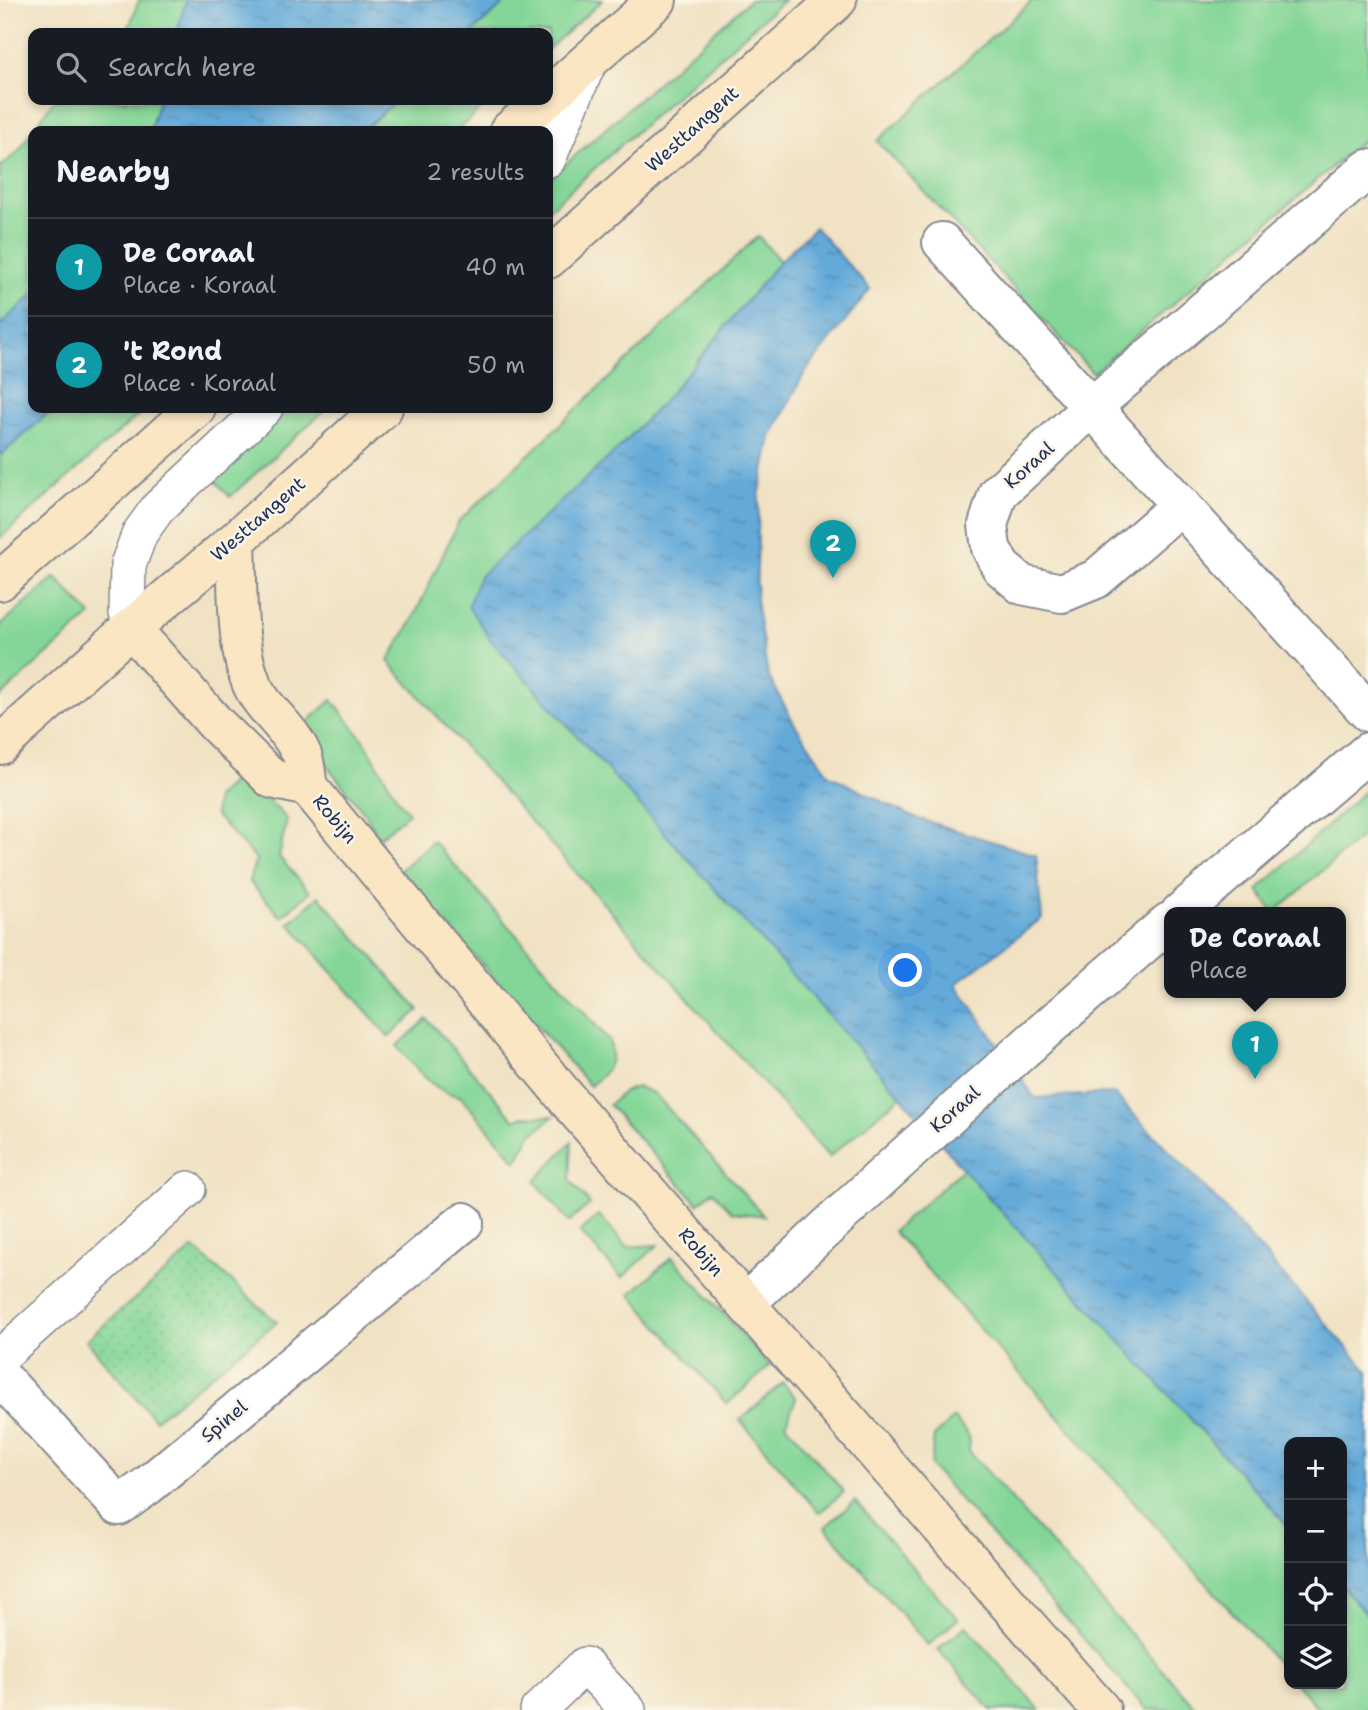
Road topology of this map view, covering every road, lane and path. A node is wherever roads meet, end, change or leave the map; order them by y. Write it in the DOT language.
graph roads {
  1 [pos="657,0"];
  2 [pos="837,0"];
  3 [pos="590,59"];
  4 [pos="553,92"];
  5 [pos="538,105"];
  6 [pos="515,126"];
  7 [pos="553,147"];
  8 [pos="1368,169"];
  9 [pos="942,242"];
  10 [pos="553,255"];
  11 [pos="1092,407"];
  12 [pos="189,413"];
  13 [pos="260,413"];
  14 [pos="377,413"];
  15 [pos="1181,505"];
  16 [pos="236,540"];
  17 [pos="0,581"];
  18 [pos="131,628"];
  19 [pos="1368,712"];
  20 [pos="0,745"];
  21 [pos="1368,752"];
  22 [pos="308,786"];
  23 [pos="1187,907"];
  24 [pos="1164,926"];
  25 [pos="188,1189"];
  26 [pos="464,1222"];
  27 [pos="746,1303"];
  28 [pos="0,1357"];
  29 [pos="0,1376"];
  30 [pos="538,1710"];
  31 [pos="628,1710"];
  32 [pos="1101,1710"];
  1 -- 3 [label="street"];
  2 -- 10 [label="street, Westtangent"];
  3 -- 4 [label="street"];
  3 -- 7 [label="lane"];
  5 -- 6 [label="street"];
  8 -- 11 [label="street, Koraal"];
  9 -- 11 [label="street"];
  11 -- 15 [label="street"];
  11 -- 15 [label="street, Koraal"];
  12 -- 17 [label="street"];
  13 -- 18 [label="lane"];
  14 -- 16 [label="street, Westtangent"];
  15 -- 19 [label="street"];
  16 -- 18 [label="street, Westtangent"];
  16 -- 22 [label="street, Robijn"];
  18 -- 20 [label="street, Westtangent"];
  18 -- 22 [label="street, Robijn"];
  21 -- 23 [label="street"];
  22 -- 27 [label="street, Robijn"];
  24 -- 27 [label="street, Koraal"];
  25 -- 28 [label="lane"];
  26 -- 29 [label="street, Spinel"];
  27 -- 32 [label="street, Robijn"];
  30 -- 31 [label="lane"];
}
